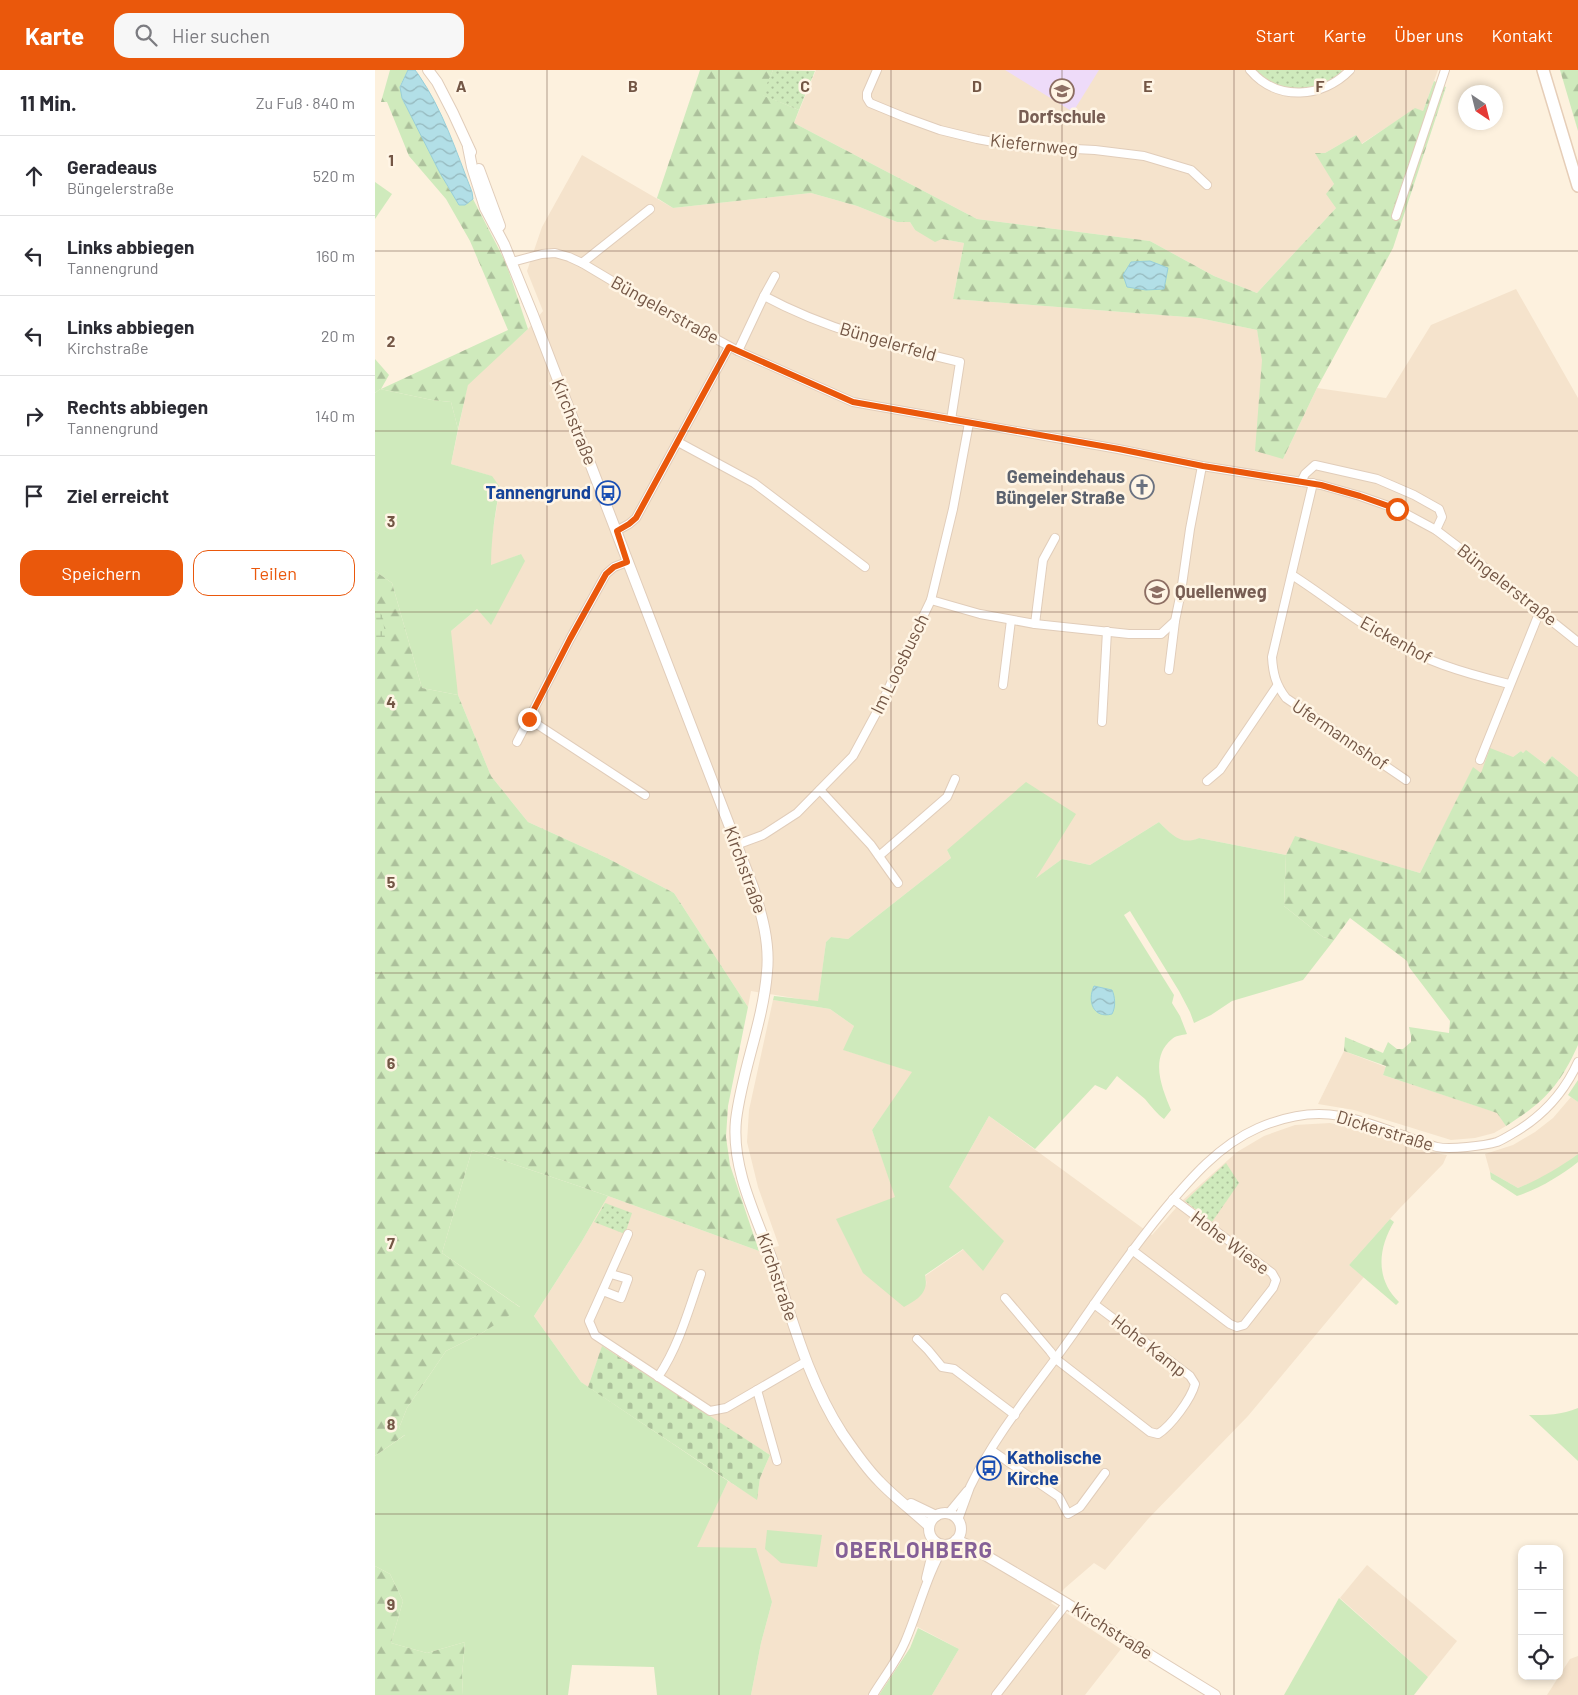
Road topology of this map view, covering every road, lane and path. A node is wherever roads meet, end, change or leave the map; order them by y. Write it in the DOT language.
graph roads {
  1 [pos="428,70"];
  2 [pos="877,70"];
  3 [pos="1251,70"];
  4 [pos="1350,70"];
  5 [pos="1445,70"];
  6 [pos="1543,70"];
  7 [pos="1207,185"];
  8 [pos="1578,186"];
  9 [pos="650,209"];
  10 [pos="1396,216"];
  11 [pos="511,262"];
  12 [pos="582,263"];
  13 [pos="775,276"];
  14 [pos="763,296"];
  15 [pos="729,347"];
  16 [pos="738,352"];
  17 [pos="951,420"];
  18 [pos="969,423"];
  19 [pos="678,442"];
  20 [pos="1203,466"];
  21 [pos="1301,482"];
  22 [pos="1313,484"];
  23 [pos="1435,530"];
  24 [pos="617,531"];
  25 [pos="1055,538"];
  26 [pos="627,562"];
  27 [pos="865,567"];
  28 [pos="1292,575"];
  29 [pos="931,600"];
  30 [pos="1540,612"];
  31 [pos="1011,620"];
  32 [pos="1175,621"];
  33 [pos="1035,624"];
  34 [pos="1107,631"];
  35 [pos="1578,642"];
  36 [pos="1169,670"];
  37 [pos="1509,684"];
  38 [pos="1003,685"];
  39 [pos="1277,686"];
  40 [pos="529,719"];
  41 [pos="1102,722"];
  42 [pos="517,742"];
  43 [pos="1480,760"];
  44 [pos="955,779"];
  45 [pos="1407,780"];
  46 [pos="1207,781"];
  47 [pos="820,790"];
  48 [pos="645,795"];
  49 [pos="736,845"];
  50 [pos="879,856"];
  51 [pos="898,882"];
  52 [pos="1578,1062"];
  53 [pos="1173,1199"];
  54 [pos="628,1234"];
  55 [pos="1132,1250"];
  56 [pos="611,1274"];
  57 [pos="701,1274"];
  58 [pos="603,1291"];
  59 [pos="1005,1298"];
  60 [pos="1094,1304"];
  61 [pos="917,1339"];
  62 [pos="1055,1360"];
  63 [pos="807,1361"];
  64 [pos="658,1376"];
  65 [pos="757,1390"];
  66 [pos="1015,1414"];
  67 [pos="991,1450"];
  68 [pos="777,1461"];
  69 [pos="1105,1473"];
  70 [pos="970,1488"];
  71 [pos="895,1495"];
  72 [pos="948,1514"];
  73 [pos="936,1516"];
  74 [pos="957,1520"];
  75 [pos="929,1526"];
  76 [pos="958,1535"];
  77 [pos="940,1543"];
  78 [pos="1067,1603"];
  79 [pos="873,1695"];
  80 [pos="996,1695"];
  81 [pos="1215,1695"];
  1 -- 11 [label="street, Kirchstraße"];
  2 -- 7 [label="street, Kiefernweg"];
  3 -- 4 [label="street"];
  5 -- 10 [label="street"];
  6 -- 8 [label="main road"];
  9 -- 12 [label="street"];
  11 -- 12 [label="street, Büngelerstraße"];
  11 -- 24 [label="street, Kirchstraße"];
  12 -- 15 [label="street, Büngelerstraße"];
  13 -- 14 [label="street"];
  14 -- 16 [label="street"];
  14 -- 17 [label="street, Büngelerfeld"];
  15 -- 16 [label="street, Büngelerstraße"];
  15 -- 19 [label="street"];
  16 -- 17 [label="street, Büngelerstraße"];
  17 -- 18 [label="street, Büngelerstraße"];
  18 -- 20 [label="street, Büngelerstraße"];
  18 -- 29 [label="street, Im Loosbusch"];
  19 -- 24 [label="street"];
  19 -- 27 [label="street"];
  20 -- 21 [label="street, Büngelerstraße"];
  20 -- 32 [label="street"];
  21 -- 22 [label="street, Büngelerstraße"];
  21 -- 23 [label="street"];
  22 -- 23 [label="street, Büngelerstraße"];
  22 -- 28 [label="street"];
  23 -- 30 [label="street, Büngelerstraße"];
  24 -- 26 [label="street, Kirchstraße"];
  25 -- 33 [label="street"];
  26 -- 40 [label="street"];
  26 -- 49 [label="street, Kirchstraße"];
  28 -- 37 [label="street, Eickenhof"];
  28 -- 39 [label="street"];
  29 -- 31 [label="street"];
  29 -- 47 [label="street, Im Loosbusch"];
  30 -- 35 [label="street, Büngelerstraße"];
  30 -- 37 [label="street"];
  31 -- 33 [label="street"];
  31 -- 38 [label="street"];
  32 -- 34 [label="street"];
  32 -- 36 [label="street"];
  33 -- 34 [label="street"];
  34 -- 41 [label="street"];
  37 -- 43 [label="street"];
  39 -- 45 [label="street, Ufermannshof"];
  39 -- 46 [label="street"];
  40 -- 42 [label="street"];
  40 -- 48 [label="street"];
  44 -- 50 [label="street"];
  47 -- 49 [label="street, Im Loosbusch"];
  47 -- 50 [label="street"];
  49 -- 63 [label="street, Kirchstraße"];
  50 -- 51 [label="street"];
  52 -- 53 [label="street, Dickerstraße"];
  53 -- 55 [label="street, Dickerstraße"];
  53 -- 55 [label="street, Hohe Wiese"];
  54 -- 56 [label="street"];
  55 -- 60 [label="street, Dickerstraße"];
  56 -- 58 [label="street"];
  56 -- 58 [label="street"];
  57 -- 64 [label="street"];
  58 -- 64 [label="street"];
  59 -- 62 [label="street"];
  60 -- 62 [label="street, Dickerstraße"];
  60 -- 62 [label="street, Hohe Kamp"];
  61 -- 66 [label="street"];
  62 -- 66 [label="street, Dickerstraße"];
  63 -- 65 [label="street"];
  63 -- 71 [label="street, Kirchstraße"];
  64 -- 65 [label="street"];
  65 -- 68 [label="street"];
  66 -- 67 [label="street, Dickerstraße"];
  67 -- 69 [label="street"];
  67 -- 70 [label="street, Dickerstraße"];
  70 -- 72 [label="street, Dickerstraße"];
  70 -- 74 [label="street, Dickerstraße"];
  71 -- 73 [label="street, Kirchstraße"];
  71 -- 75 [label="street, Kirchstraße"];
  72 -- 73 [label="street"];
  72 -- 74 [label="street"];
  73 -- 75 [label="street"];
  74 -- 76 [label="street"];
  75 -- 77 [label="street"];
  76 -- 77 [label="street"];
  76 -- 78 [label="street, Kirchstraße"];
  77 -- 79 [label="street"];
  78 -- 80 [label="street"];
  78 -- 81 [label="street, Kirchstraße"];
}
